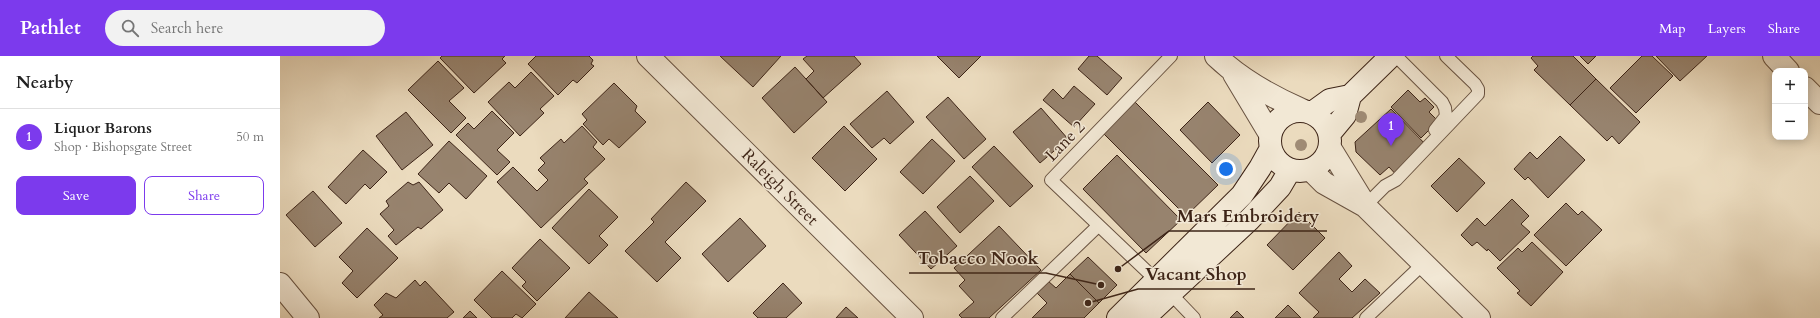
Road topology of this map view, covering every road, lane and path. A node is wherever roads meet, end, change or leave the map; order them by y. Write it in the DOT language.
graph roads {
  1 [pos="648,56"];
  2 [pos="1171,56"];
  3 [pos="1216,56"];
  4 [pos="1391,56"];
  5 [pos="1396,56"];
  6 [pos="1446,56"];
  7 [pos="1774,56"];
  8 [pos="1785,68"];
  9 [pos="1232,72"];
  10 [pos="1808,91"];
  11 [pos="1350,96"];
  12 [pos="1820,103"];
  13 [pos="1307,112"];
  14 [pos="1330,141"];
  15 [pos="1270,142"];
  16 [pos="1300,170"];
  17 [pos="1385,186"];
  18 [pos="1365,206"];
  19 [pos="1098,226"];
  20 [pos="1424,263"];
  21 [pos="280,284"];
  22 [pos="1163,287"];
  23 [pos="308,318"];
  24 [pos="912,318"];
  25 [pos="1002,318"];
  26 [pos="1118,318"];
  27 [pos="1144,318"];
  28 [pos="1194,318"];
  29 [pos="1366,318"];
  30 [pos="1479,318"];
  1 -- 24 [label="street, Raleigh Street"];
  2 -- 19 [label="lane, Lane 2"];
  3 -- 9 [label="street"];
  4 -- 11 [label="street"];
  5 -- 17 [label="lane"];
  6 -- 17 [label="lane"];
  7 -- 8 [label="street"];
  9 -- 13 [label="street"];
  9 -- 15 [label="street"];
  10 -- 12 [label="street"];
  11 -- 13 [label="street"];
  11 -- 14 [label="street"];
  13 -- 14 [label="street"];
  13 -- 15 [label="street"];
  14 -- 16 [label="street"];
  14 -- 18 [label="street"];
  15 -- 16 [label="street"];
  15 -- 22 [label="street"];
  16 -- 18 [label="street"];
  16 -- 22 [label="street"];
  17 -- 18 [label="lane"];
  18 -- 20 [label="street"];
  19 -- 22 [label="lane, Lane 2"];
  19 -- 25 [label="lane"];
  20 -- 29 [label="lane"];
  20 -- 30 [label="street"];
  21 -- 23 [label="street"];
  22 -- 26 [label="street"];
  22 -- 27 [label="street"];
  22 -- 28 [label="lane, Lane 2"];
}
